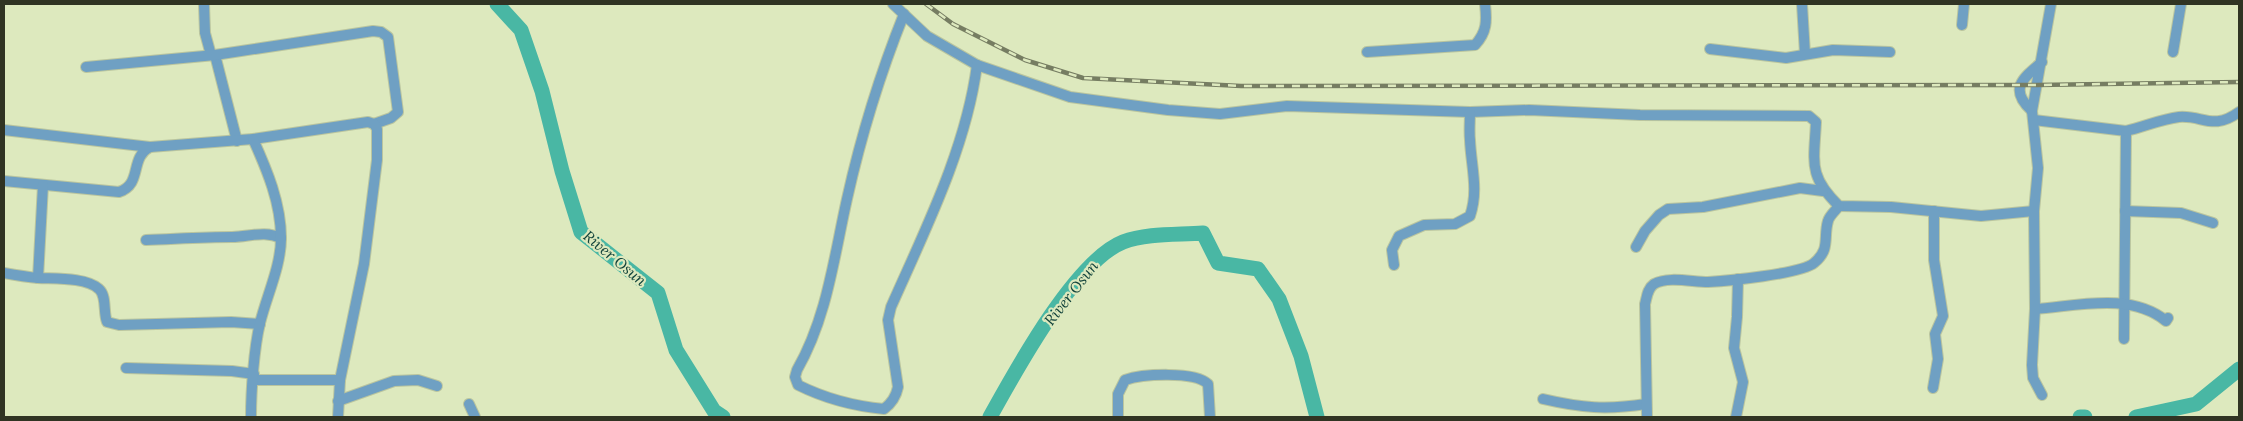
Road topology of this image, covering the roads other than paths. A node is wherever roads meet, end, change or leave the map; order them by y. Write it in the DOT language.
graph roads {
  1 [pos="204,4"];
  2 [pos="894,4"];
  3 [pos="1485,4"];
  4 [pos="1802,4"];
  5 [pos="1964,4"];
  6 [pos="2051,4"];
  7 [pos="2181,4"];
  8 [pos="904,14"];
  9 [pos="1962,24"];
  10 [pos="1710,49"];
  11 [pos="1367,52"];
  12 [pos="1890,52"];
  13 [pos="2173,52"];
  14 [pos="1805,54"];
  15 [pos="213,55"];
  16 [pos="2042,62"];
  17 [pos="977,64"];
  18 [pos="86,67"];
  19 [pos="1470,112"];
  20 [pos="2239,112"];
  21 [pos="2033,116"];
  22 [pos="374,124"];
  23 [pos="4,130"];
  24 [pos="2126,131"];
  25 [pos="253,139"];
  26 [pos="237,141"];
  27 [pos="150,147"];
  28 [pos="4,181"];
  29 [pos="43,185"];
  30 [pos="1823,191"];
  31 [pos="1839,206"];
  32 [pos="1934,211"];
  33 [pos="2034,211"];
  34 [pos="2125,211"];
  35 [pos="2213,223"];
  36 [pos="281,238"];
  37 [pos="146,240"];
  38 [pos="1636,247"];
  39 [pos="1394,265"];
  40 [pos="4,273"];
  41 [pos="38,278"];
  42 [pos="1738,279"];
  43 [pos="2123,302"];
  44 [pos="2035,309"];
  45 [pos="2168,318"];
  46 [pos="260,324"];
  47 [pos="2124,339"];
  48 [pos="126,368"];
  49 [pos="254,377"];
  50 [pos="340,380"];
  51 [pos="437,386"];
  52 [pos="1934,388"];
  53 [pos="2042,395"];
  54 [pos="1543,399"];
  55 [pos="338,401"];
  56 [pos="469,404"];
  57 [pos="1646,404"];
  58 [pos="251,417"];
  59 [pos="338,417"];
  60 [pos="475,417"];
  61 [pos="1118,417"];
  62 [pos="1210,417"];
  63 [pos="1647,417"];
  64 [pos="1736,417"];
  1 -- 15 [label="street"];
  2 -- 8 [label="street"];
  3 -- 11 [label="street"];
  4 -- 14 [label="street"];
  5 -- 9 [label="street"];
  6 -- 16 [label="street"];
  7 -- 13 [label="street"];
  8 -- 17 [label="street"];
  8 -- 17 [label="street"];
  10 -- 14 [label="street"];
  12 -- 14 [label="street"];
  15 -- 18 [label="street"];
  15 -- 22 [label="street"];
  15 -- 26 [label="street"];
  16 -- 21 [label="street"];
  16 -- 21 [label="street"];
  17 -- 19 [label="street"];
  19 -- 30 [label="street"];
  19 -- 39 [label="street"];
  20 -- 24 [label="street"];
  21 -- 24 [label="street"];
  21 -- 33 [label="street"];
  22 -- 25 [label="street"];
  22 -- 50 [label="street"];
  23 -- 27 [label="street"];
  24 -- 34 [label="street"];
  25 -- 26 [label="street"];
  25 -- 36 [label="street"];
  26 -- 27 [label="street"];
  27 -- 29 [label="street"];
  28 -- 29 [label="street"];
  29 -- 41 [label="street"];
  30 -- 31 [label="street"];
  30 -- 38 [label="street"];
  31 -- 32 [label="street"];
  31 -- 42 [label="street"];
  32 -- 33 [label="street"];
  32 -- 52 [label="street"];
  33 -- 44 [label="street"];
  34 -- 35 [label="street"];
  34 -- 43 [label="street"];
  36 -- 37 [label="street"];
  36 -- 46 [label="street"];
  40 -- 41 [label="street"];
  41 -- 46 [label="street"];
  42 -- 57 [label="street"];
  42 -- 64 [label="street"];
  43 -- 44 [label="street"];
  43 -- 45 [label="street"];
  43 -- 47 [label="street"];
  44 -- 53 [label="street"];
  46 -- 49 [label="street"];
  48 -- 49 [label="street"];
  49 -- 50 [label="street"];
  49 -- 58 [label="street"];
  50 -- 55 [label="street"];
  51 -- 55 [label="street"];
  54 -- 57 [label="street"];
  55 -- 59 [label="street"];
  56 -- 60 [label="street"];
  57 -- 63 [label="street"];
  61 -- 62 [label="street"];
}
